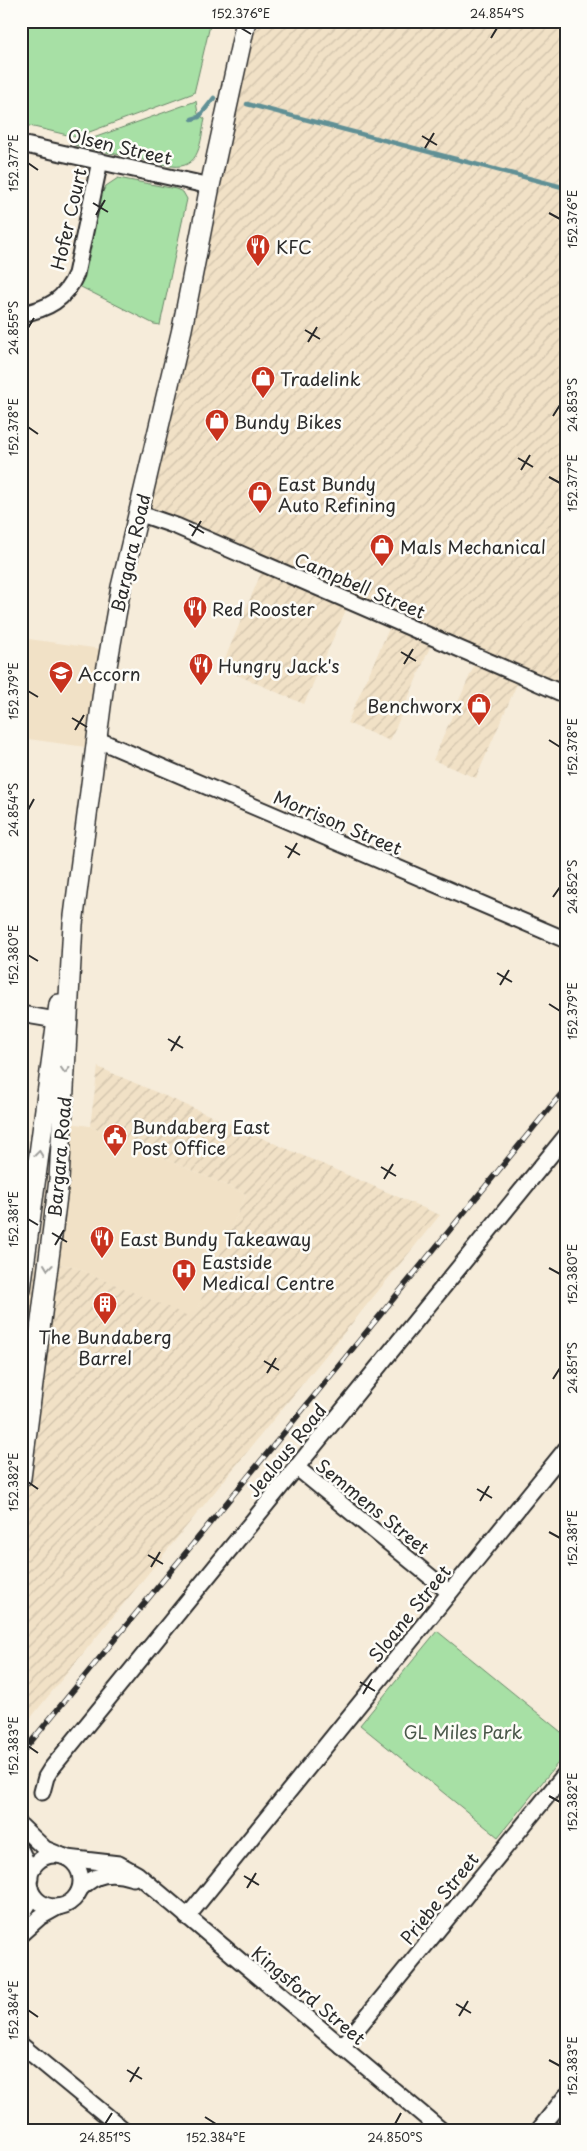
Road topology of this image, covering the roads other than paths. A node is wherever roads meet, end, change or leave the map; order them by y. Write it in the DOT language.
graph roads {
  1 [pos="246,21"];
  2 [pos="21,144"];
  3 [pos="100,161"];
  4 [pos="210,186"];
  5 [pos="21,314"];
  6 [pos="138,513"];
  7 [pos="566,695"];
  8 [pos="96,739"];
  9 [pos="566,940"];
  10 [pos="21,1014"];
  11 [pos="62,1021"];
  12 [pos="566,1136"];
  13 [pos="28,1197"];
  14 [pos="56,1201"];
  15 [pos="21,1289"];
  16 [pos="566,1449"];
  17 [pos="296,1468"];
  18 [pos="21,1478"];
  19 [pos="449,1592"];
  20 [pos="566,1773"];
  21 [pos="42,1792"];
  22 [pos="21,1826"];
  23 [pos="21,1851"];
  24 [pos="64,1857"];
  25 [pos="30,1883"];
  26 [pos="80,1889"];
  27 [pos="154,1889"];
  28 [pos="58,1907"];
  29 [pos="21,1916"];
  30 [pos="187,1917"];
  31 [pos="21,1934"];
  32 [pos="21,2045"];
  33 [pos="342,2047"];
  34 [pos="566,2096"];
  35 [pos="124,2130"];
  36 [pos="441,2130"];
  37 [pos="538,2130"];
  1 -- 4 [label="main road, Bargara Road"];
  2 -- 3 [label="street, Olsen Street"];
  3 -- 4 [label="street, Olsen Street"];
  3 -- 5 [label="street, Hofer Court"];
  4 -- 6 [label="main road, Bargara Road"];
  6 -- 7 [label="street, Campbell Street"];
  6 -- 8 [label="main road, Bargara Road"];
  8 -- 9 [label="street, Morrison Street"];
  8 -- 11 [label="main road, Bargara Road"];
  10 -- 11 [label="street"];
  13 -- 11 [label="main road, Bargara Road, one-way"];
  11 -- 14 [label="main road, Bargara Road, one-way"];
  12 -- 17 [label="street, Jealous Road"];
  13 -- 14 [label="main road"];
  13 -- 15 [label="main road, Bargara Road"];
  14 -- 18 [label="main road, Bargara Road, one-way"];
  16 -- 19 [label="street, Sloane Street"];
  17 -- 19 [label="street, Semmens Street"];
  17 -- 21 [label="street, Jealous Road"];
  19 -- 30 [label="street, Sloane Street"];
  20 -- 33 [label="street, Priebe Street"];
  22 -- 24 [label="street"];
  23 -- 25 [label="street"];
  24 -- 25 [label="street"];
  24 -- 26 [label="street"];
  24 -- 27 [label="street, Kingsford Street"];
  25 -- 28 [label="street"];
  25 -- 29 [label="street"];
  26 -- 27 [label="street, Kingsford Street"];
  26 -- 28 [label="street"];
  27 -- 30 [label="street, Kingsford Street"];
  28 -- 31 [label="street"];
  30 -- 33 [label="street, Kingsford Street"];
  32 -- 35 [label="street"];
  33 -- 36 [label="street, Kingsford Street"];
  34 -- 37 [label="street"];
}
